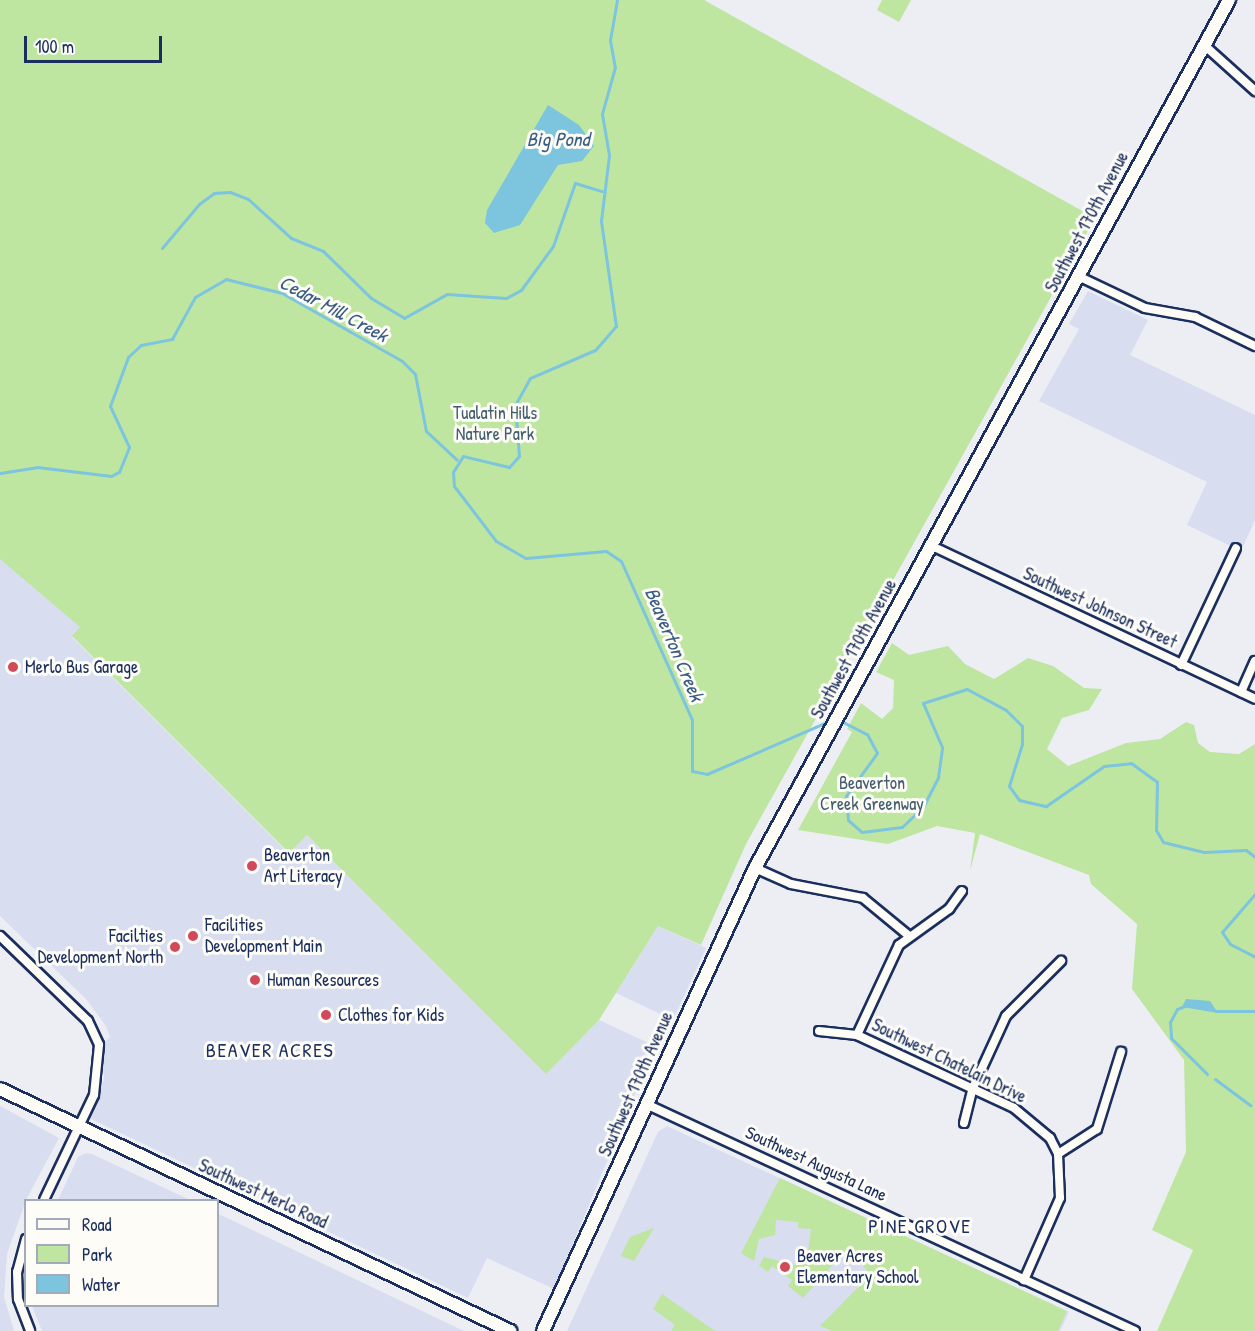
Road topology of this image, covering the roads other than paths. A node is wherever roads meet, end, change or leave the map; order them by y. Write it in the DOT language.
graph roads {
  1 [pos="1229,0"];
  2 [pos="1204,45"];
  3 [pos="1255,91"];
  4 [pos="1078,276"];
  5 [pos="1255,346"];
  6 [pos="932,546"];
  7 [pos="1236,548"];
  8 [pos="1255,661"];
  9 [pos="1181,665"];
  10 [pos="1241,692"];
  11 [pos="1255,699"];
  12 [pos="754,868"];
  13 [pos="962,891"];
  14 [pos="908,935"];
  15 [pos="0,936"];
  16 [pos="1061,961"];
  17 [pos="819,1031"];
  18 [pos="856,1035"];
  19 [pos="1121,1052"];
  20 [pos="0,1089"];
  21 [pos="972,1089"];
  22 [pos="646,1104"];
  23 [pos="964,1124"];
  24 [pos="79,1126"];
  25 [pos="1058,1155"];
  26 [pos="44,1199"];
  27 [pos="24,1246"];
  28 [pos="1024,1280"];
  29 [pos="30,1331"];
  30 [pos="510,1331"];
  31 [pos="543,1331"];
  32 [pos="1135,1331"];
  1 -- 2 [label="main road, Southwest 170th Avenue"];
  2 -- 3 [label="street"];
  2 -- 4 [label="main road, Southwest 170th Avenue"];
  4 -- 5 [label="street"];
  4 -- 6 [label="main road, Southwest 170th Avenue"];
  6 -- 9 [label="street, Southwest Johnson Street"];
  6 -- 12 [label="main road, Southwest 170th Avenue"];
  7 -- 9 [label="street"];
  8 -- 10 [label="street"];
  9 -- 10 [label="street, Southwest Johnson Street"];
  10 -- 11 [label="street, Southwest Johnson Street"];
  12 -- 14 [label="street"];
  12 -- 22 [label="main road, Southwest 170th Avenue"];
  13 -- 14 [label="street"];
  14 -- 18 [label="street"];
  15 -- 24 [label="street"];
  16 -- 21 [label="street"];
  17 -- 18 [label="street, Southwest Chatelain Drive"];
  18 -- 21 [label="street, Southwest Chatelain Drive"];
  19 -- 25 [label="street"];
  20 -- 24 [label="main road, Southwest Merlo Road"];
  21 -- 23 [label="street"];
  21 -- 25 [label="street, Southwest Chatelain Drive"];
  22 -- 28 [label="street, Southwest Augusta Lane"];
  22 -- 31 [label="main road, Southwest 170th Avenue"];
  24 -- 26 [label="street"];
  24 -- 30 [label="main road, Southwest Merlo Road"];
  25 -- 28 [label="street"];
  27 -- 29 [label="street"];
  28 -- 32 [label="street, Southwest Augusta Lane"];
}
